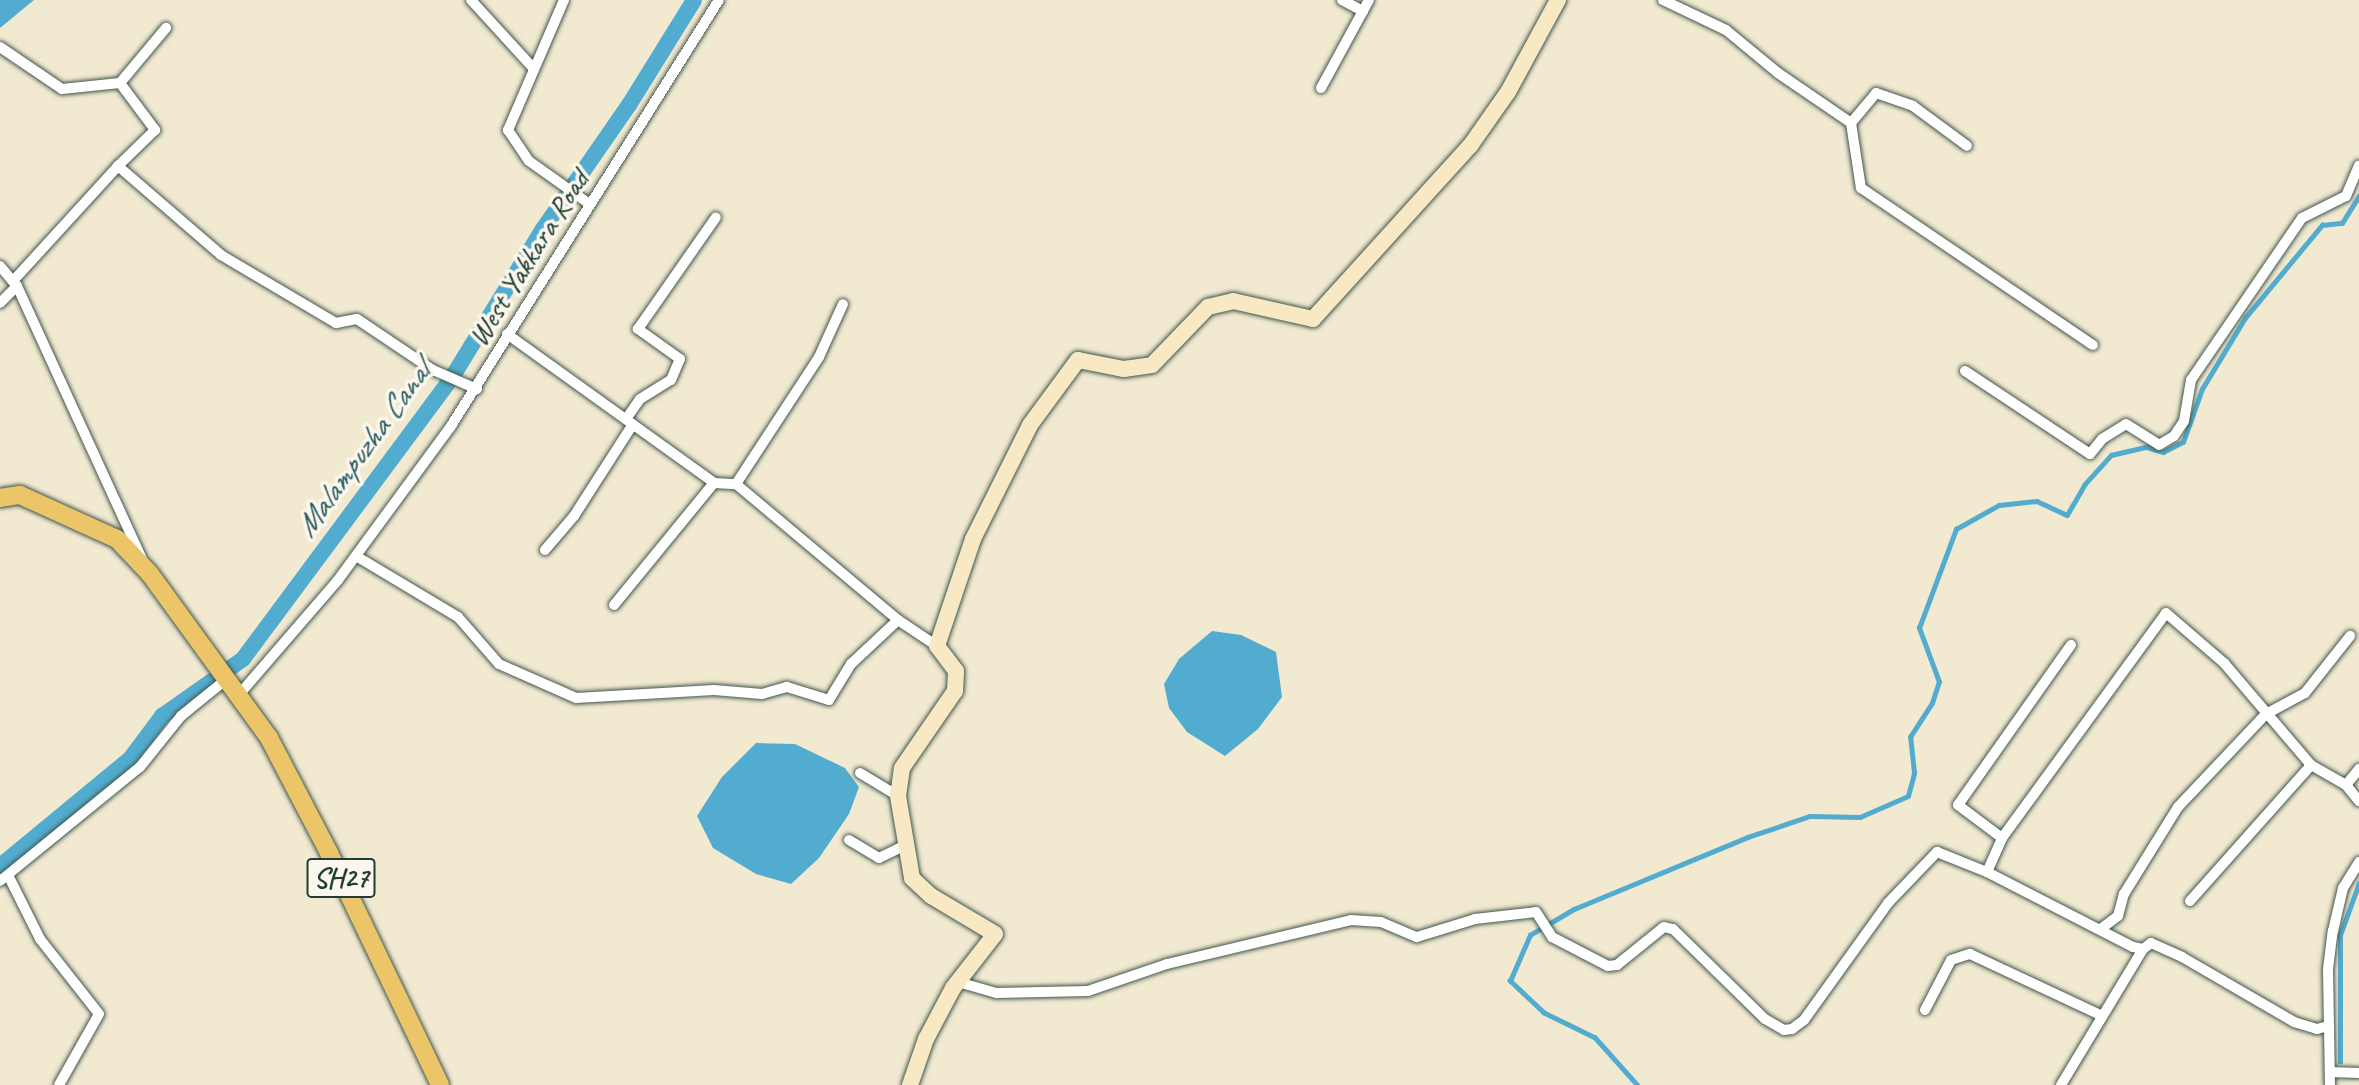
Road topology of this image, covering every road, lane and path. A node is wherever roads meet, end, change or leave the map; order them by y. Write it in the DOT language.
graph roads {
  1 [pos="471,0"];
  2 [pos="564,0"];
  3 [pos="719,0"];
  4 [pos="1342,0"];
  5 [pos="1369,0"];
  6 [pos="1663,0"];
  7 [pos="1553,2"];
  8 [pos="1363,11"];
  9 [pos="166,28"];
  10 [pos="0,47"];
  11 [pos="534,69"];
  12 [pos="120,83"];
  13 [pos="1321,88"];
  14 [pos="1852,123"];
  15 [pos="1967,146"];
  16 [pos="118,166"];
  17 [pos="2359,166"];
  18 [pos="588,203"];
  19 [pos="716,217"];
  20 [pos="0,266"];
  21 [pos="15,284"];
  22 [pos="0,303"];
  23 [pos="843,304"];
  24 [pos="507,334"];
  25 [pos="2093,345"];
  26 [pos="1965,371"];
  27 [pos="477,389"];
  28 [pos="629,422"];
  29 [pos="714,483"];
  30 [pos="736,484"];
  31 [pos="0,498"];
  32 [pos="545,550"];
  33 [pos="356,556"];
  34 [pos="150,574"];
  35 [pos="614,605"];
  36 [pos="898,620"];
  37 [pos="2350,636"];
  38 [pos="2071,645"];
  39 [pos="937,646"];
  40 [pos="220,675"];
  41 [pos="237,697"];
  42 [pos="2266,714"];
  43 [pos="2311,765"];
  44 [pos="2359,769"];
  45 [pos="860,773"];
  46 [pos="2346,785"];
  47 [pos="898,796"];
  48 [pos="2359,802"];
  49 [pos="2002,838"];
  50 [pos="849,840"];
  51 [pos="904,846"];
  52 [pos="2359,862"];
  53 [pos="1987,872"];
  54 [pos="4,878"];
  55 [pos="2190,901"];
  56 [pos="2102,928"];
  57 [pos="2143,949"];
  58 [pos="958,982"];
  59 [pos="1925,1010"];
  60 [pos="2100,1015"];
  61 [pos="2328,1026"];
  62 [pos="2330,1072"];
  63 [pos="2359,1073"];
  64 [pos="59,1085"];
  65 [pos="440,1085"];
  66 [pos="910,1085"];
  67 [pos="2061,1085"];
  68 [pos="2330,1085"];
  1 -- 11 [label="street"];
  2 -- 11 [label="street"];
  3 -- 18 [label="street, West Yakkara Road"];
  4 -- 8 [label="street"];
  5 -- 8 [label="street"];
  6 -- 14 [label="street"];
  7 -- 39 [label="street"];
  8 -- 13 [label="street"];
  9 -- 12 [label="street"];
  10 -- 12 [label="street"];
  11 -- 18 [label="street"];
  12 -- 16 [label="street"];
  14 -- 15 [label="street"];
  14 -- 25 [label="street"];
  16 -- 21 [label="street"];
  16 -- 27 [label="street"];
  17 -- 26 [label="street"];
  18 -- 24 [label="street, West Yakkara Road"];
  19 -- 28 [label="street"];
  20 -- 21 [label="street"];
  21 -- 22 [label="street"];
  21 -- 34 [label="street"];
  23 -- 30 [label="street"];
  24 -- 27 [label="street, West Yakkara Road"];
  24 -- 28 [label="street"];
  27 -- 33 [label="street, West Yakkara Road"];
  28 -- 29 [label="street"];
  28 -- 32 [label="street"];
  29 -- 30 [label="street"];
  29 -- 35 [label="street"];
  30 -- 36 [label="street"];
  31 -- 34 [label="main road, SH27"];
  33 -- 36 [label="street"];
  33 -- 41 [label="street, West Yakkara Road"];
  34 -- 40 [label="main road, SH27"];
  36 -- 39 [label="street"];
  37 -- 42 [label="street"];
  38 -- 49 [label="street"];
  39 -- 47 [label="street"];
  40 -- 41 [label="main road, SH27"];
  40 -- 54 [label="street"];
  41 -- 65 [label="main road, SH27"];
  42 -- 43 [label="street"];
  42 -- 49 [label="street"];
  42 -- 56 [label="street"];
  43 -- 46 [label="street"];
  43 -- 55 [label="street"];
  44 -- 46 [label="street"];
  45 -- 47 [label="street"];
  46 -- 48 [label="street"];
  47 -- 51 [label="street"];
  49 -- 53 [label="street"];
  50 -- 51 [label="street"];
  51 -- 58 [label="street"];
  52 -- 61 [label="street"];
  53 -- 56 [label="street"];
  53 -- 58 [label="street"];
  54 -- 64 [label="street"];
  56 -- 57 [label="street"];
  57 -- 60 [label="street"];
  57 -- 61 [label="street"];
  58 -- 66 [label="street"];
  59 -- 60 [label="street"];
  60 -- 67 [label="street"];
  61 -- 62 [label="street"];
  62 -- 63 [label="street"];
  62 -- 68 [label="street"];
}
